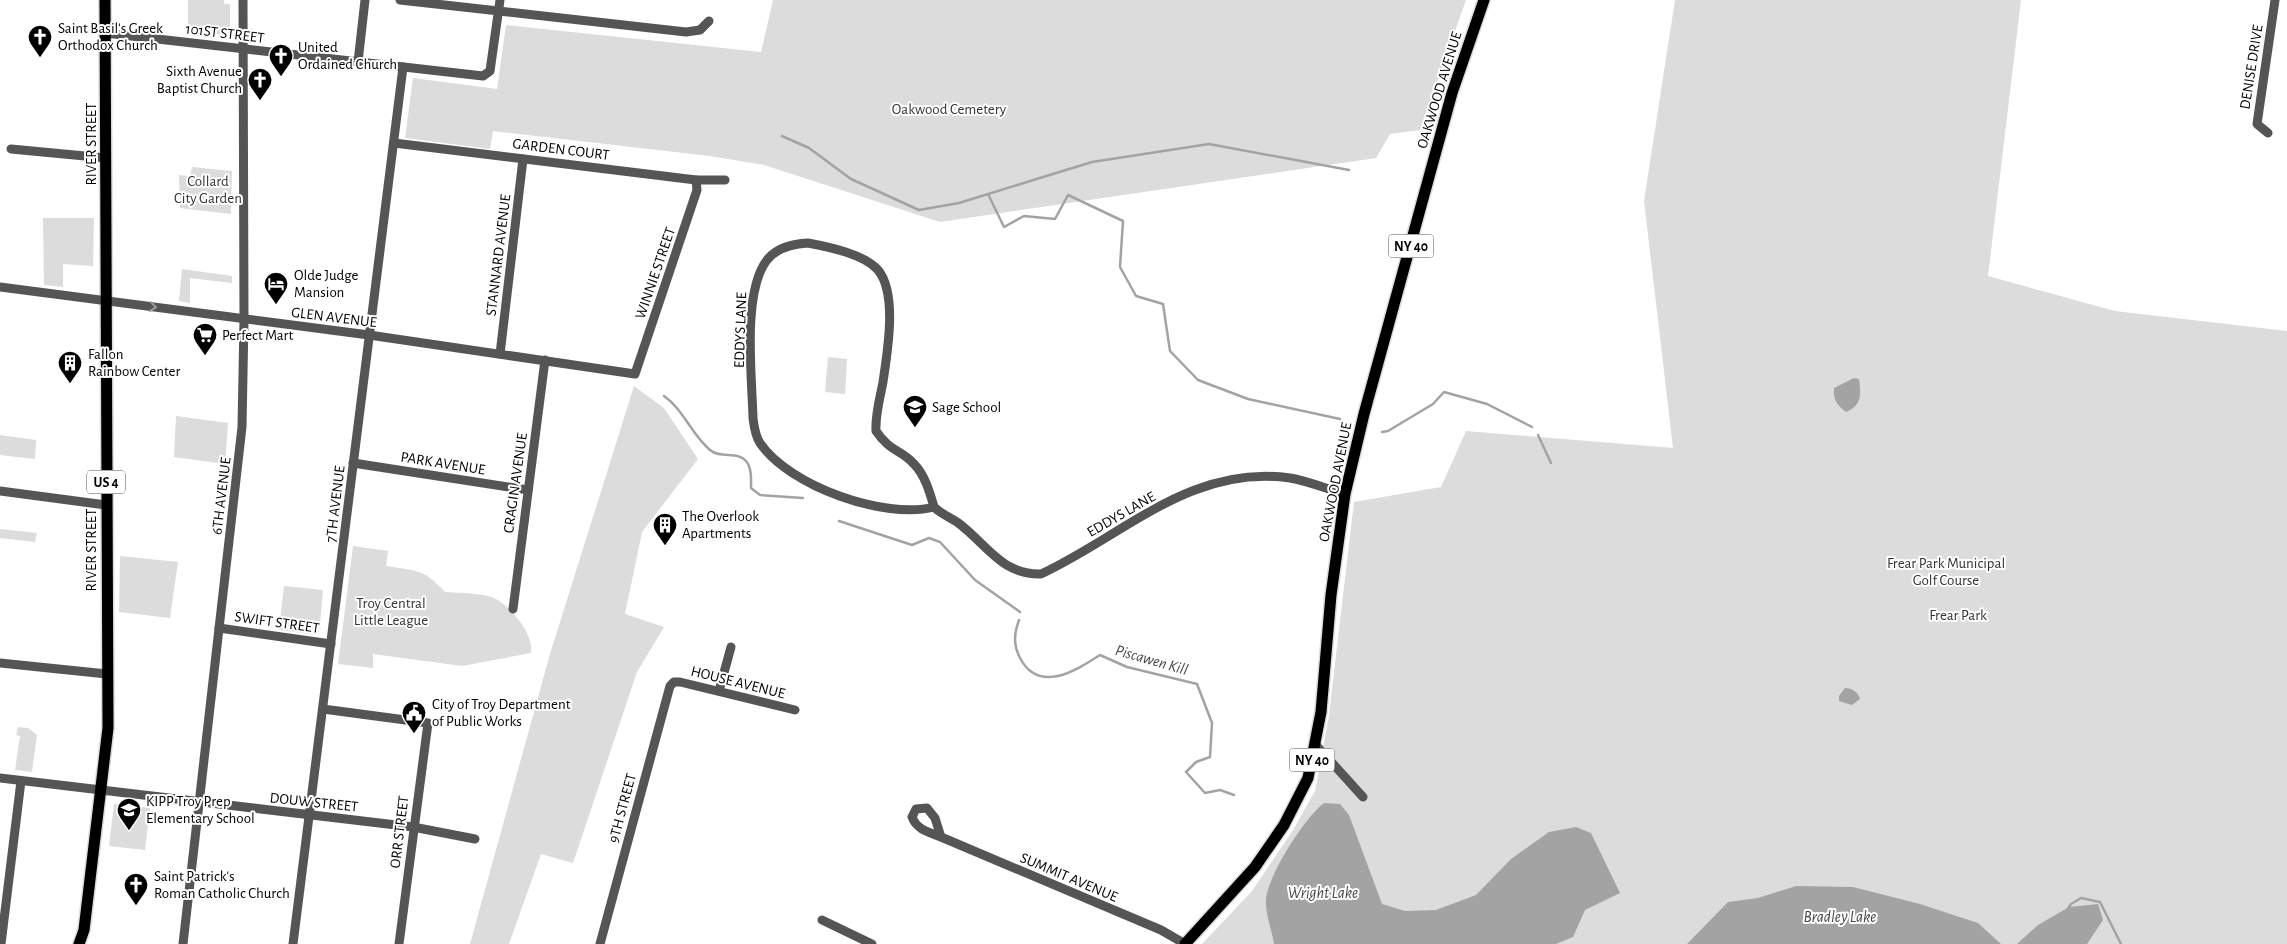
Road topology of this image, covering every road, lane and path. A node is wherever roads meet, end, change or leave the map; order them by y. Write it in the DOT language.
graph roads {
  1 [pos="104,0"];
  2 [pos="243,0"];
  3 [pos="365,0"];
  4 [pos="400,0"];
  5 [pos="500,0"];
  6 [pos="1484,0"];
  7 [pos="2275,0"];
  8 [pos="498,11"];
  9 [pos="709,21"];
  10 [pos="105,33"];
  11 [pos="243,49"];
  12 [pos="358,62"];
  13 [pos="403,67"];
  14 [pos="2268,133"];
  15 [pos="394,143"];
  16 [pos="11,149"];
  17 [pos="106,158"];
  18 [pos="523,159"];
  19 [pos="696,180"];
  20 [pos="725,180"];
  21 [pos="0,287"];
  22 [pos="105,301"];
  23 [pos="244,320"];
  24 [pos="370,335"];
  25 [pos="500,354"];
  26 [pos="545,360"];
  27 [pos="635,374"];
  28 [pos="354,463"];
  29 [pos="0,490"];
  30 [pos="528,490"];
  31 [pos="1345,494"];
  32 [pos="106,505"];
  33 [pos="934,507"];
  34 [pos="513,609"];
  35 [pos="219,628"];
  36 [pos="331,644"];
  37 [pos="731,647"];
  38 [pos="0,663"];
  39 [pos="107,674"];
  40 [pos="674,682"];
  41 [pos="719,691"];
  42 [pos="323,709"];
  43 [pos="795,710"];
  44 [pos="1315,744"];
  45 [pos="0,778"];
  46 [pos="21,780"];
  47 [pos="102,790"];
  48 [pos="1363,797"];
  49 [pos="200,803"];
  50 [pos="309,816"];
  51 [pos="413,827"];
  52 [pos="941,837"];
  53 [pos="475,839"];
  54 [pos="822,920"];
  55 [pos="84,930"];
  56 [pos="868,942"];
  57 [pos="1,944"];
  58 [pos="79,944"];
  59 [pos="83,944"];
  60 [pos="183,944"];
  61 [pos="293,944"];
  62 [pos="399,944"];
  63 [pos="600,944"];
  64 [pos="1185,944"];
  1 -- 10 [label="main road, US 4"];
  2 -- 11 [label="street, 6TH AVENUE"];
  3 -- 12 [label="street"];
  4 -- 8 [label="street"];
  5 -- 8 [label="street"];
  6 -- 31 [label="main road, OAKWOOD AVENUE / NY 40"];
  7 -- 14 [label="street, DENISE DRIVE"];
  8 -- 9 [label="street"];
  8 -- 13 [label="street, 101ST STREET"];
  10 -- 11 [label="street, 101ST STREET"];
  10 -- 17 [label="main road, RIVER STREET / US 4"];
  11 -- 12 [label="street, 101ST STREET"];
  11 -- 23 [label="street, 6TH AVENUE"];
  12 -- 13 [label="street, 101ST STREET"];
  13 -- 15 [label="street, 7TH AVENUE"];
  15 -- 18 [label="street, GARDEN COURT"];
  15 -- 24 [label="street, 7TH AVENUE"];
  16 -- 17 [label="street"];
  17 -- 22 [label="main road, RIVER STREET / US 4"];
  18 -- 19 [label="street, GARDEN COURT"];
  18 -- 25 [label="street, STANNARD AVENUE"];
  19 -- 20 [label="street, GARDEN COURT"];
  19 -- 27 [label="street, WINNIE STREET"];
  21 -- 22 [label="street, GLEN AVENUE"];
  22 -- 23 [label="street, GLEN AVENUE, one-way"];
  22 -- 32 [label="main road, RIVER STREET / US 4"];
  23 -- 24 [label="street, GLEN AVENUE"];
  23 -- 35 [label="street, 6TH AVENUE"];
  24 -- 25 [label="street, GLEN AVENUE"];
  24 -- 28 [label="street, 7TH AVENUE"];
  25 -- 26 [label="street, GLEN AVENUE"];
  26 -- 27 [label="street, GLEN AVENUE"];
  26 -- 30 [label="street, CRAGIN AVENUE"];
  28 -- 30 [label="street, PARK AVENUE"];
  28 -- 36 [label="street, 7TH AVENUE"];
  29 -- 32 [label="street"];
  30 -- 34 [label="street, CRAGIN AVENUE"];
  31 -- 33 [label="street, EDDYS LANE"];
  31 -- 44 [label="main road, OAKWOOD AVENUE / NY 40"];
  32 -- 39 [label="main road, RIVER STREET / US 4"];
  33 -- 33 [label="street, EDDYS LANE"];
  35 -- 36 [label="street, SWIFT STREET"];
  35 -- 49 [label="street, 6TH AVENUE"];
  36 -- 42 [label="street, 7TH AVENUE"];
  37 -- 41 [label="street"];
  38 -- 39 [label="street"];
  39 -- 47 [label="main road, RIVER STREET / US 4"];
  40 -- 41 [label="street, HOUSE AVENUE"];
  40 -- 63 [label="street, 9TH STREET"];
  41 -- 43 [label="street, HOUSE AVENUE"];
  42 -- 50 [label="street, 7TH AVENUE"];
  42 -- 51 [label="street, ORR STREET"];
  44 -- 48 [label="street"];
  44 -- 64 [label="main road, OAKWOOD AVENUE / NY 40"];
  45 -- 46 [label="street, DOUW STREET"];
  46 -- 47 [label="street, DOUW STREET"];
  46 -- 57 [label="street"];
  47 -- 49 [label="street, DOUW STREET"];
  47 -- 55 [label="main road, RIVER STREET / US 4"];
  49 -- 50 [label="street, DOUW STREET"];
  49 -- 60 [label="street, 6TH AVENUE"];
  50 -- 51 [label="street, DOUW STREET"];
  50 -- 61 [label="street, 7TH AVENUE"];
  51 -- 53 [label="street, DOUW STREET"];
  51 -- 62 [label="street, ORR STREET"];
  52 -- 64 [label="street, SUMMIT AVENUE"];
  54 -- 56 [label="street"];
  55 -- 58 [label="main road, RIVER STREET / US 4"];
  55 -- 59 [label="street"];
}
